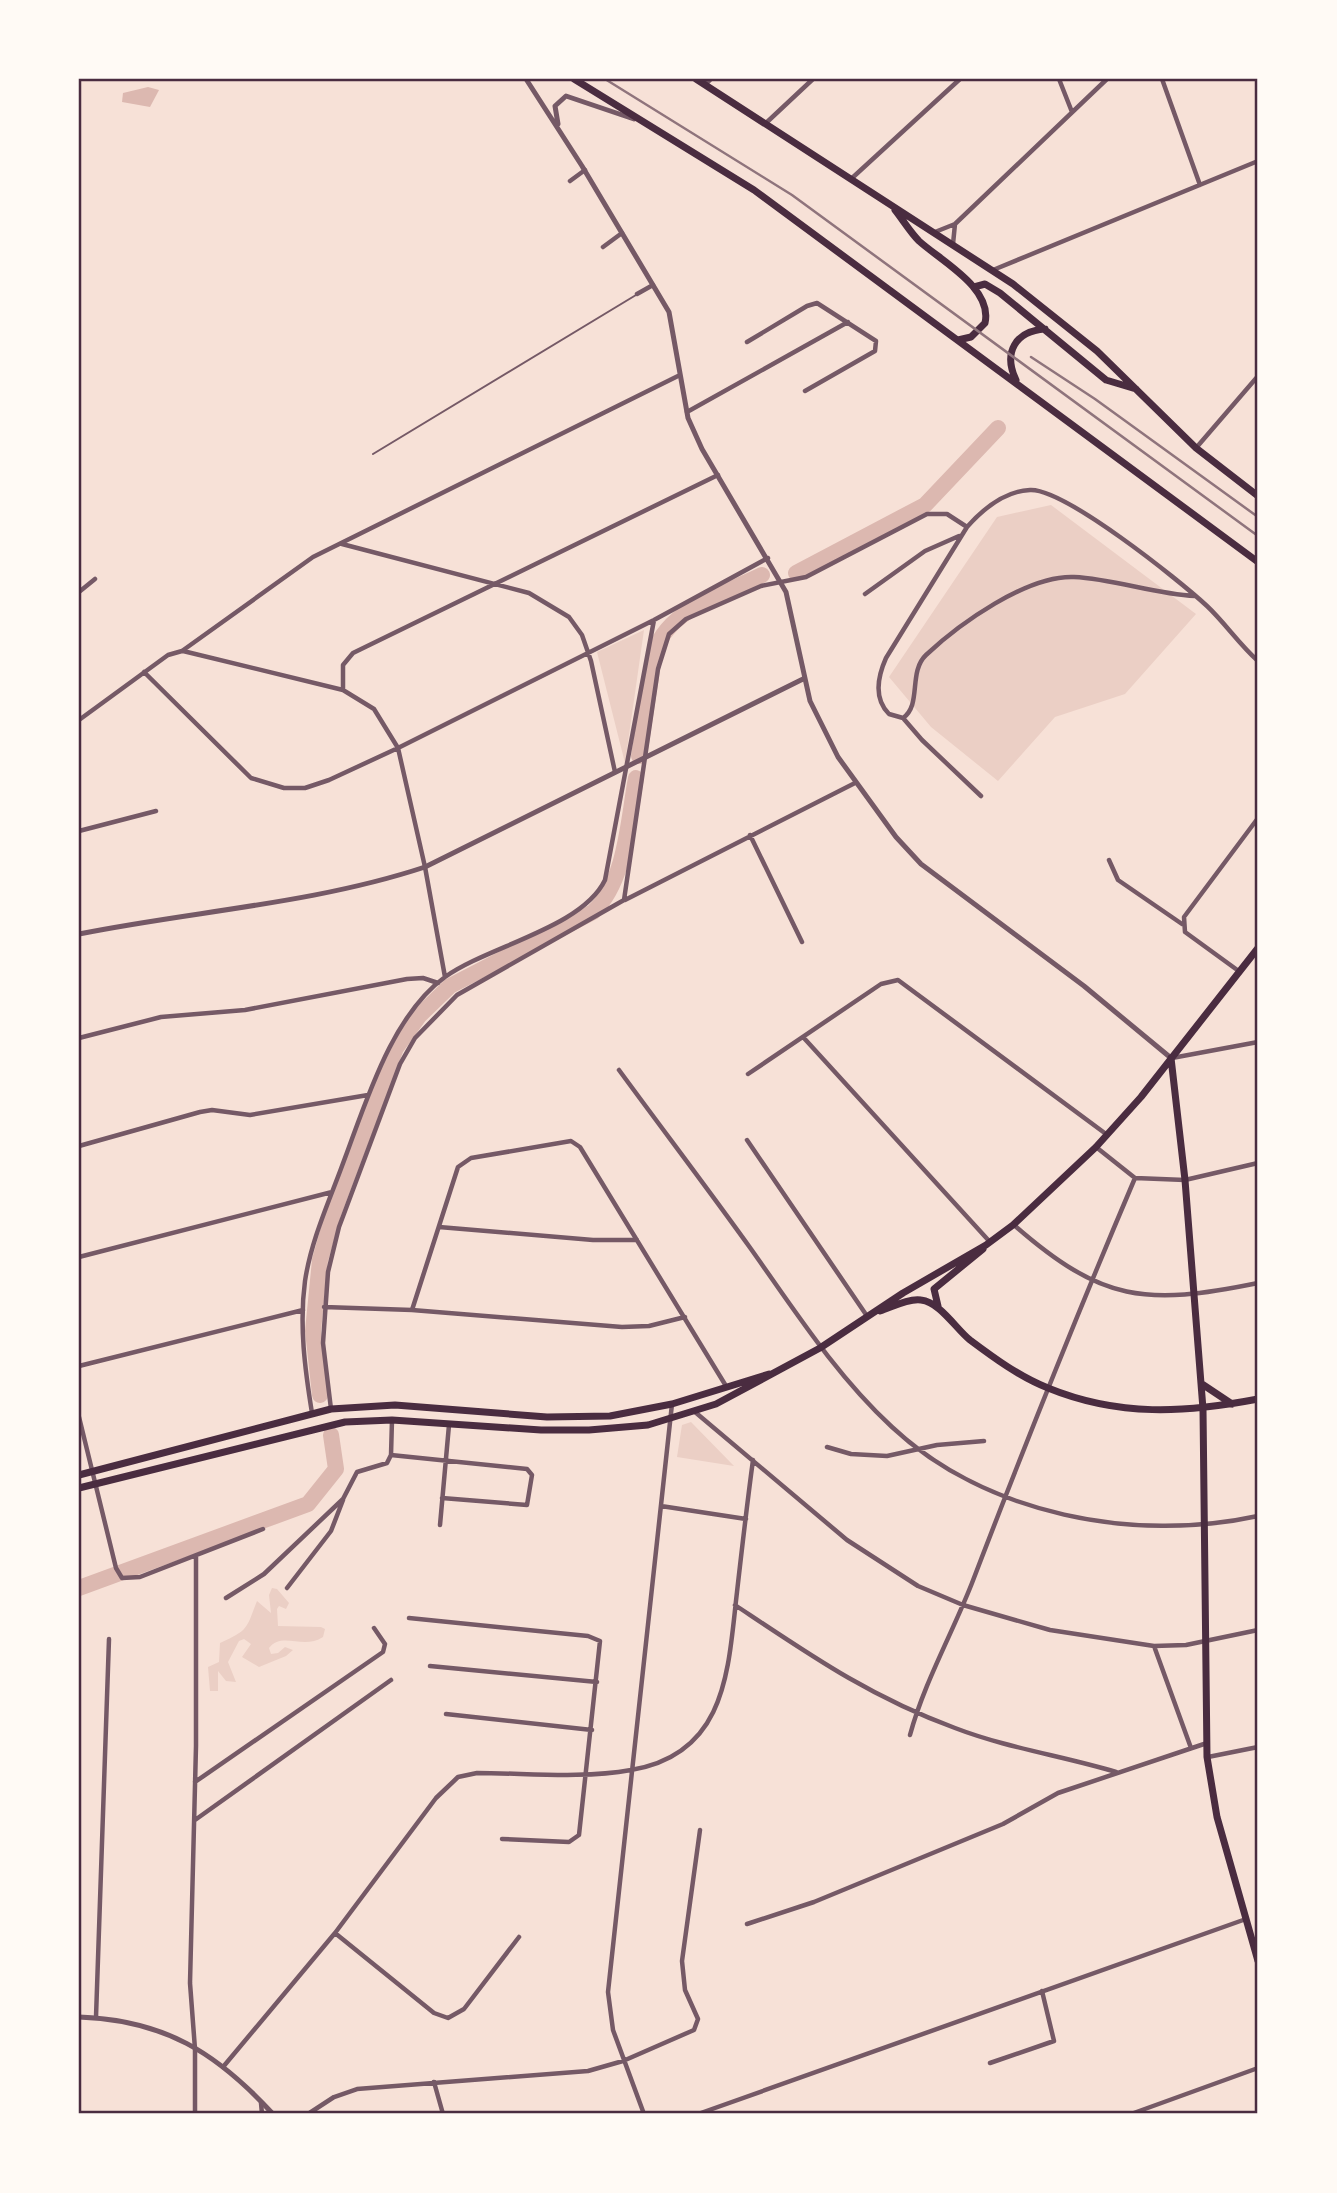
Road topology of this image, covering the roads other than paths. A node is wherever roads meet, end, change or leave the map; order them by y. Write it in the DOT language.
graph roads {
  1 [pos="526,79"];
  2 [pos="574,79"];
  3 [pos="696,79"];
  4 [pos="813,79"];
  5 [pos="960,79"];
  6 [pos="1059,79"];
  7 [pos="1107,79"];
  8 [pos="1162,79"];
  9 [pos="708,81"];
  10 [pos="1072,112"];
  11 [pos="766,122"];
  12 [pos="645,123"];
  13 [pos="561,133"];
  14 [pos="1258,162"];
  15 [pos="585,170"];
  16 [pos="851,179"];
  17 [pos="570,181"];
  18 [pos="1200,185"];
  19 [pos="889,204"];
  20 [pos="954,224"];
  21 [pos="935,232"];
  22 [pos="622,233"];
  23 [pos="953,244"];
  24 [pos="603,247"];
  25 [pos="992,270"];
  26 [pos="653,285"];
  27 [pos="974,287"];
  28 [pos="637,294"];
  29 [pos="848,322"];
  30 [pos="1046,329"];
  31 [pos="957,341"];
  32 [pos="747,342"];
  33 [pos="678,376"];
  34 [pos="1258,376"];
  35 [pos="1018,384"];
  36 [pos="1137,389"];
  37 [pos="805,391"];
  38 [pos="686,412"];
  39 [pos="1196,448"];
  40 [pos="373,454"];
  41 [pos="718,475"];
  42 [pos="1258,496"];
  43 [pos="967,527"];
  44 [pos="961,536"];
  45 [pos="341,544"];
  46 [pos="768,558"];
  47 [pos="1258,562"];
  48 [pos="95,579"];
  49 [pos="781,582"];
  50 [pos="495,583"];
  51 [pos="79,592"];
  52 [pos="865,594"];
  53 [pos="1196,596"];
  54 [pos="654,620"];
  55 [pos="182,651"];
  56 [pos="589,652"];
  57 [pos="1258,661"];
  58 [pos="144,672"];
  59 [pos="803,679"];
  60 [pos="343,690"];
  61 [pos="903,718"];
  62 [pos="79,720"];
  63 [pos="398,748"];
  64 [pos="644,758"];
  65 [pos="629,765"];
  66 [pos="615,772"];
  67 [pos="855,783"];
  68 [pos="981,796"];
  69 [pos="156,811"];
  70 [pos="1258,818"];
  71 [pos="79,831"];
  72 [pos="750,835"];
  73 [pos="1109,860"];
  74 [pos="425,867"];
  75 [pos="624,900"];
  76 [pos="1182,924"];
  77 [pos="79,934"];
  78 [pos="802,942"];
  79 [pos="1258,948"];
  80 [pos="1240,972"];
  81 [pos="445,977"];
  82 [pos="438,983"];
  83 [pos="803,1037"];
  84 [pos="79,1038"];
  85 [pos="1258,1042"];
  86 [pos="1171,1058"];
  87 [pos="619,1070"];
  88 [pos="748,1074"];
  89 [pos="369,1095"];
  90 [pos="1107,1135"];
  91 [pos="747,1140"];
  92 [pos="79,1146"];
  93 [pos="1096,1147"];
  94 [pos="1258,1163"];
  95 [pos="1135,1178"];
  96 [pos="1185,1180"];
  97 [pos="332,1191"];
  98 [pos="1013,1225"];
  99 [pos="439,1227"];
  100 [pos="637,1240"];
  101 [pos="988,1243"];
  102 [pos="79,1257"];
  103 [pos="1091,1282"];
  104 [pos="1258,1283"];
  105 [pos="1194,1294"];
  106 [pos="324,1307"];
  107 [pos="303,1310"];
  108 [pos="412,1310"];
  109 [pos="941,1312"];
  110 [pos="868,1315"];
  111 [pos="685,1317"];
  112 [pos="820,1348"];
  113 [pos="79,1366"];
  114 [pos="776,1371"];
  115 [pos="1201,1383"];
  116 [pos="726,1386"];
  117 [pos="1047,1388"];
  118 [pos="1258,1399"];
  119 [pos="672,1404"];
  120 [pos="1232,1404"];
  121 [pos="331,1409"];
  122 [pos="1203,1409"];
  123 [pos="695,1412"];
  124 [pos="312,1413"];
  125 [pos="79,1417"];
  126 [pos="392,1420"];
  127 [pos="671,1420"];
  128 [pos="449,1425"];
  129 [pos="1204,1434"];
  130 [pos="984,1441"];
  131 [pos="827,1447"];
  132 [pos="920,1450"];
  133 [pos="391,1455"];
  134 [pos="446,1460"];
  135 [pos="753,1460"];
  136 [pos="92,1472"];
  137 [pos="79,1475"];
  138 [pos="96,1484"];
  139 [pos="79,1488"];
  140 [pos="1005,1496"];
  141 [pos="442,1498"];
  142 [pos="343,1499"];
  143 [pos="661,1506"];
  144 [pos="1258,1516"];
  145 [pos="746,1519"];
  146 [pos="440,1525"];
  147 [pos="1206,1526"];
  148 [pos="262,1529"];
  149 [pos="196,1556"];
  150 [pos="286,1588"];
  151 [pos="226,1598"];
  152 [pos="735,1605"];
  153 [pos="963,1605"];
  154 [pos="409,1618"];
  155 [pos="374,1628"];
  156 [pos="1258,1630"];
  157 [pos="109,1639"];
  158 [pos="1206,1642"];
  159 [pos="1154,1646"];
  160 [pos="430,1667"];
  161 [pos="391,1680"];
  162 [pos="597,1682"];
  163 [pos="916,1713"];
  164 [pos="446,1714"];
  165 [pos="592,1730"];
  166 [pos="910,1735"];
  167 [pos="1207,1743"];
  168 [pos="1258,1747"];
  169 [pos="1191,1748"];
  170 [pos="1207,1757"];
  171 [pos="631,1770"];
  172 [pos="587,1773"];
  173 [pos="1117,1773"];
  174 [pos="195,1782"];
  175 [pos="194,1821"];
  176 [pos="700,1830"];
  177 [pos="502,1839"];
  178 [pos="1246,1919"];
  179 [pos="747,1924"];
  180 [pos="335,1933"];
  181 [pos="519,1937"];
  182 [pos="1255,1938"];
  183 [pos="1258,1961"];
  184 [pos="1042,1992"];
  185 [pos="79,2017"];
  186 [pos="96,2017"];
  187 [pos="195,2049"];
  188 [pos="623,2061"];
  189 [pos="990,2063"];
  190 [pos="223,2067"];
  191 [pos="1258,2068"];
  192 [pos="434,2082"];
  193 [pos="261,2102"];
  194 [pos="195,2114"];
  195 [pos="262,2114"];
  196 [pos="273,2114"];
  197 [pos="308,2114"];
  198 [pos="443,2114"];
  199 [pos="644,2114"];
  200 [pos="698,2114"];
  201 [pos="1131,2114"];
  1 -- 13 [label="street"];
  2 -- 12 [label="main road"];
  3 -- 9 [label="main road"];
  4 -- 11 [label="street"];
  5 -- 16 [label="street"];
  6 -- 10 [label="street"];
  7 -- 10 [label="street"];
  8 -- 18 [label="street"];
  9 -- 11 [label="main road"];
  10 -- 20 [label="street"];
  11 -- 16 [label="main road"];
  12 -- 13 [label="street"];
  12 -- 31 [label="main road"];
  13 -- 15 [label="street"];
  14 -- 18 [label="street"];
  15 -- 17 [label="street"];
  15 -- 22 [label="street"];
  16 -- 19 [label="main road"];
  18 -- 25 [label="street"];
  19 -- 21 [label="main road"];
  19 -- 27 [label="main road"];
  20 -- 21 [label="street"];
  20 -- 23 [label="street"];
  21 -- 23 [label="main road"];
  22 -- 24 [label="street"];
  22 -- 26 [label="street"];
  23 -- 25 [label="main road"];
  25 -- 36 [label="main road"];
  26 -- 28 [label="street"];
  26 -- 33 [label="street"];
  27 -- 30 [label="main road"];
  27 -- 31 [label="main road"];
  28 -- 40 [label="lane"];
  29 -- 32 [label="street"];
  29 -- 37 [label="street"];
  29 -- 38 [label="street"];
  30 -- 35 [label="main road"];
  30 -- 36 [label="main road"];
  31 -- 35 [label="main road"];
  33 -- 38 [label="street"];
  33 -- 45 [label="street"];
  34 -- 39 [label="street"];
  35 -- 47 [label="main road"];
  36 -- 39 [label="main road"];
  38 -- 41 [label="street"];
  39 -- 42 [label="main road"];
  41 -- 46 [label="street"];
  41 -- 50 [label="street"];
  43 -- 44 [label="street"];
  43 -- 49 [label="street"];
  43 -- 53 [label="street"];
  44 -- 52 [label="street"];
  44 -- 61 [label="street"];
  45 -- 50 [label="street"];
  45 -- 55 [label="street"];
  46 -- 49 [label="street"];
  46 -- 54 [label="street"];
  48 -- 51 [label="street"];
  49 -- 59 [label="street"];
  49 -- 64 [label="street"];
  50 -- 56 [label="street"];
  50 -- 60 [label="street"];
  53 -- 57 [label="street"];
  53 -- 61 [label="street"];
  54 -- 56 [label="street"];
  54 -- 65 [label="street"];
  55 -- 58 [label="street"];
  55 -- 60 [label="street"];
  56 -- 63 [label="street"];
  56 -- 66 [label="street"];
  58 -- 62 [label="street"];
  58 -- 63 [label="street"];
  59 -- 64 [label="street"];
  59 -- 67 [label="street"];
  60 -- 63 [label="street"];
  61 -- 68 [label="street"];
  63 -- 74 [label="street"];
  64 -- 65 [label="street"];
  64 -- 75 [label="street"];
  65 -- 66 [label="street"];
  65 -- 81 [label="street"];
  66 -- 74 [label="street"];
  67 -- 72 [label="street"];
  67 -- 86 [label="street"];
  69 -- 71 [label="street"];
  70 -- 76 [label="street"];
  72 -- 75 [label="street"];
  72 -- 78 [label="street"];
  73 -- 76 [label="street"];
  74 -- 77 [label="street"];
  74 -- 81 [label="street"];
  75 -- 106 [label="street"];
  76 -- 80 [label="street"];
  79 -- 80 [label="main road"];
  80 -- 86 [label="main road"];
  81 -- 82 [label="street"];
  82 -- 84 [label="street"];
  82 -- 89 [label="street"];
  83 -- 88 [label="street"];
  83 -- 90 [label="street"];
  83 -- 101 [label="street"];
  85 -- 86 [label="street"];
  86 -- 90 [label="main road"];
  86 -- 96 [label="main road"];
  87 -- 112 [label="street"];
  89 -- 92 [label="street"];
  89 -- 97 [label="street"];
  90 -- 93 [label="main road"];
  91 -- 110 [label="street"];
  93 -- 95 [label="street"];
  93 -- 98 [label="main road"];
  94 -- 96 [label="street"];
  95 -- 96 [label="street"];
  95 -- 103 [label="street"];
  96 -- 105 [label="main road"];
  97 -- 102 [label="street"];
  97 -- 107 [label="street"];
  98 -- 101 [label="main road"];
  98 -- 103 [label="street"];
  99 -- 100 [label="street"];
  99 -- 100 [label="street"];
  99 -- 108 [label="street"];
  100 -- 111 [label="street"];
  101 -- 109 [label="main road"];
  101 -- 110 [label="main road"];
  103 -- 105 [label="street"];
  103 -- 117 [label="street"];
  104 -- 105 [label="street"];
  105 -- 115 [label="main road"];
  106 -- 108 [label="street"];
  106 -- 121 [label="street"];
  107 -- 113 [label="street"];
  107 -- 124 [label="street"];
  108 -- 111 [label="street"];
  109 -- 110 [label="main road"];
  109 -- 117 [label="main road"];
  110 -- 112 [label="main road"];
  111 -- 116 [label="street"];
  112 -- 114 [label="main road"];
  112 -- 132 [label="street"];
  114 -- 116 [label="main road"];
  114 -- 123 [label="main road"];
  115 -- 120 [label="main road"];
  115 -- 122 [label="main road"];
  116 -- 119 [label="main road"];
  117 -- 122 [label="main road"];
  117 -- 140 [label="street"];
  118 -- 120 [label="main road"];
  119 -- 121 [label="main road"];
  119 -- 127 [label="street"];
  120 -- 122 [label="main road"];
  120 -- 129 [label="main road"];
  121 -- 124 [label="main road"];
  122 -- 129 [label="main road"];
  123 -- 127 [label="main road"];
  123 -- 135 [label="street"];
  124 -- 136 [label="main road"];
  125 -- 136 [label="street"];
  126 -- 128 [label="main road"];
  126 -- 133 [label="street"];
  126 -- 138 [label="main road"];
  127 -- 128 [label="main road"];
  127 -- 143 [label="street"];
  128 -- 134 [label="street"];
  129 -- 147 [label="main road"];
  130 -- 132 [label="street"];
  131 -- 132 [label="street"];
  132 -- 140 [label="street"];
  133 -- 134 [label="street"];
  133 -- 142 [label="street"];
  134 -- 141 [label="street"];
  134 -- 141 [label="street"];
  135 -- 145 [label="street"];
  135 -- 153 [label="street"];
  136 -- 137 [label="main road"];
  136 -- 138 [label="street"];
  138 -- 139 [label="main road"];
  138 -- 149 [label="street"];
  140 -- 147 [label="street"];
  140 -- 153 [label="street"];
  141 -- 146 [label="street"];
  142 -- 150 [label="street"];
  142 -- 151 [label="street"];
  143 -- 145 [label="street"];
  143 -- 171 [label="street"];
  144 -- 147 [label="street"];
  145 -- 152 [label="street"];
  147 -- 158 [label="main road"];
  148 -- 149 [label="street"];
  149 -- 174 [label="street"];
  152 -- 163 [label="street"];
  152 -- 171 [label="street"];
  153 -- 159 [label="street"];
  153 -- 163 [label="street"];
  154 -- 162 [label="street"];
  155 -- 174 [label="street"];
  156 -- 158 [label="street"];
  157 -- 186 [label="street"];
  158 -- 159 [label="street"];
  158 -- 167 [label="main road"];
  159 -- 169 [label="street"];
  160 -- 162 [label="street"];
  161 -- 175 [label="street"];
  162 -- 165 [label="street"];
  163 -- 166 [label="street"];
  163 -- 173 [label="street"];
  164 -- 165 [label="street"];
  165 -- 172 [label="street"];
  167 -- 169 [label="street"];
  167 -- 170 [label="main road"];
  168 -- 170 [label="street"];
  169 -- 173 [label="street"];
  170 -- 178 [label="main road"];
  171 -- 172 [label="street"];
  171 -- 188 [label="street"];
  172 -- 177 [label="street"];
  172 -- 180 [label="street"];
  173 -- 179 [label="street"];
  174 -- 175 [label="street"];
  175 -- 187 [label="street"];
  176 -- 188 [label="street"];
  178 -- 182 [label="main road"];
  178 -- 184 [label="street"];
  180 -- 181 [label="street"];
  180 -- 190 [label="street"];
  182 -- 183 [label="main road"];
  184 -- 189 [label="street"];
  184 -- 200 [label="street"];
  185 -- 186 [label="street"];
  186 -- 187 [label="street"];
  187 -- 190 [label="street"];
  187 -- 194 [label="street"];
  188 -- 192 [label="street"];
  188 -- 199 [label="street"];
  190 -- 193 [label="street"];
  191 -- 201 [label="street"];
  192 -- 197 [label="street"];
  192 -- 198 [label="street"];
  193 -- 195 [label="street"];
  193 -- 196 [label="street"];
}
